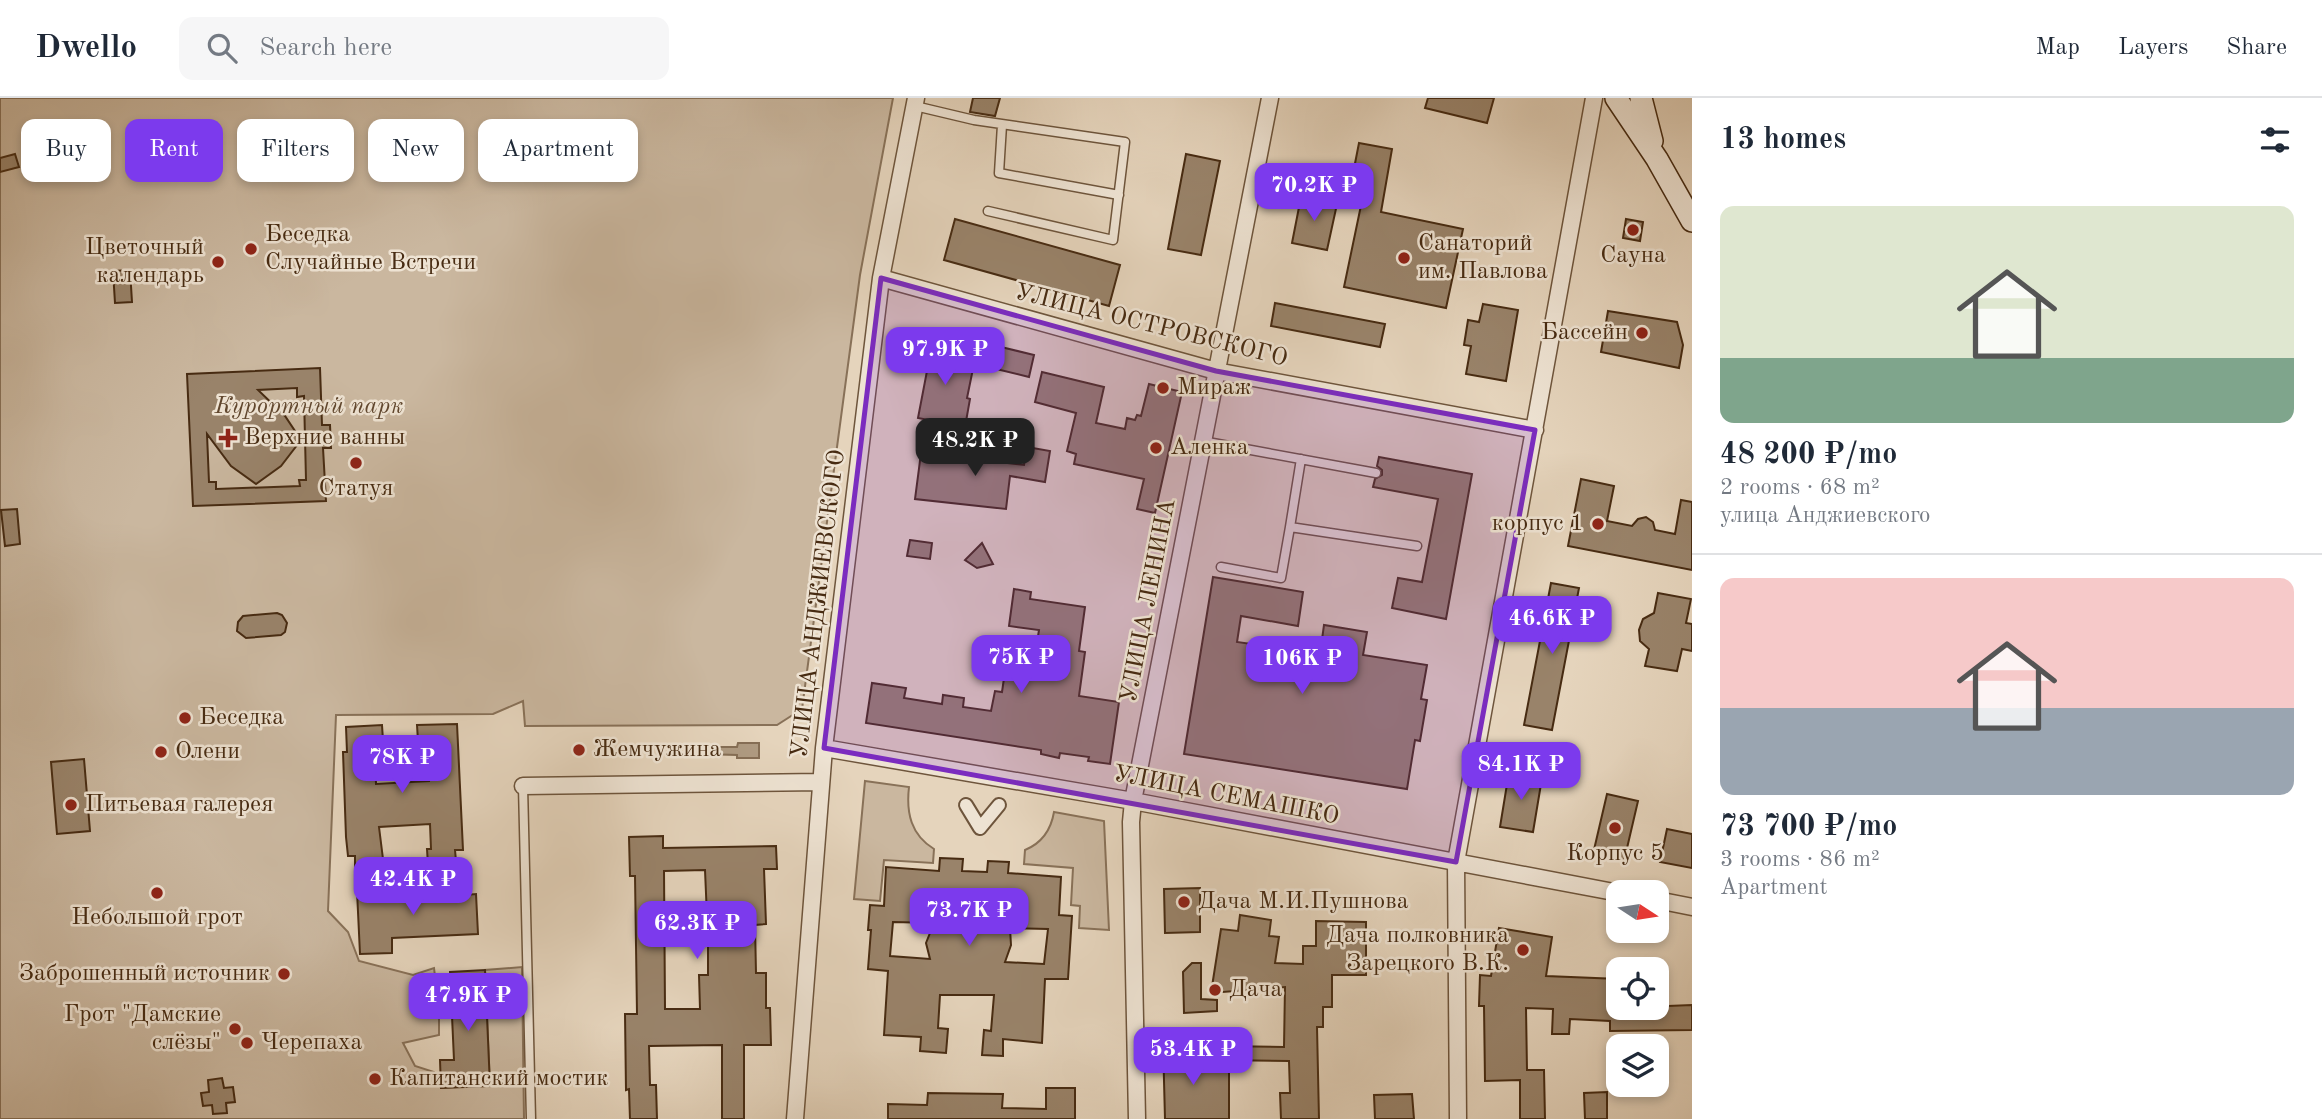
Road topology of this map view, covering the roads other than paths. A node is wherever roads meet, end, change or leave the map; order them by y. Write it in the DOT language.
graph roads {
  1 [pos="1270,98"];
  2 [pos="1594,98"];
  3 [pos="1616,98"];
  4 [pos="1641,98"];
  5 [pos="915,102"];
  6 [pos="1002,124"];
  7 [pos="1657,159"];
  8 [pos="1119,195"];
  9 [pos="988,211"];
  10 [pos="1692,221"];
  11 [pos="881,278"];
  12 [pos="1216,371"];
  13 [pos="1535,430"];
  14 [pos="1202,441"];
  15 [pos="1301,459"];
  16 [pos="1376,473"];
  17 [pos="1290,527"];
  18 [pos="1417,547"];
  19 [pos="1221,567"];
  20 [pos="824,748"];
  21 [pos="821,782"];
  22 [pos="523,786"];
  23 [pos="1133,801"];
  24 [pos="965,805"];
  25 [pos="999,805"];
  26 [pos="1456,862"];
  27 [pos="1606,891"];
  28 [pos="1670,903"];
  29 [pos="1692,907"];
  30 [pos="531,1119"];
  31 [pos="795,1119"];
  32 [pos="1137,1119"];
  33 [pos="1458,1119"];
  1 -- 12 [label="street, УЛИЦА ЛЕНИНА"];
  2 -- 13 [label="street"];
  3 -- 7 [label="main road"];
  4 -- 7 [label="main road"];
  5 -- 6 [label="lane"];
  5 -- 11 [label="street, УЛИЦА АНДЖИЕВСКОГО"];
  6 -- 8 [label="lane"];
  6 -- 8 [label="lane"];
  7 -- 10 [label="main road"];
  8 -- 9 [label="lane"];
  11 -- 12 [label="street, УЛИЦА ОСТРОВСКОГО"];
  11 -- 20 [label="street, УЛИЦА АНДЖИЕВСКОГО"];
  12 -- 13 [label="street, УЛИЦА ОСТРОВСКОГО"];
  12 -- 14 [label="street, УЛИЦА ЛЕНИНА"];
  13 -- 26 [label="street"];
  14 -- 15 [label="lane"];
  14 -- 23 [label="street, УЛИЦА ЛЕНИНА"];
  15 -- 16 [label="lane"];
  15 -- 17 [label="lane"];
  17 -- 18 [label="lane"];
  17 -- 19 [label="lane"];
  20 -- 21 [label="street, УЛИЦА АНДЖИЕВСКОГО"];
  20 -- 23 [label="street, УЛИЦА СЕМАШКО"];
  21 -- 22 [label="street"];
  21 -- 31 [label="street, УЛИЦА АНДЖИЕВСКОГО"];
  22 -- 30 [label="lane"];
  23 -- 26 [label="street, УЛИЦА СЕМАШКО"];
  23 -- 32 [label="street, УЛИЦА ЛЕНИНА"];
  24 -- 25 [label="street"];
  26 -- 27 [label="street, УЛИЦА СЕМАШКО"];
  26 -- 33 [label="street"];
  28 -- 29 [label="street"];
}
